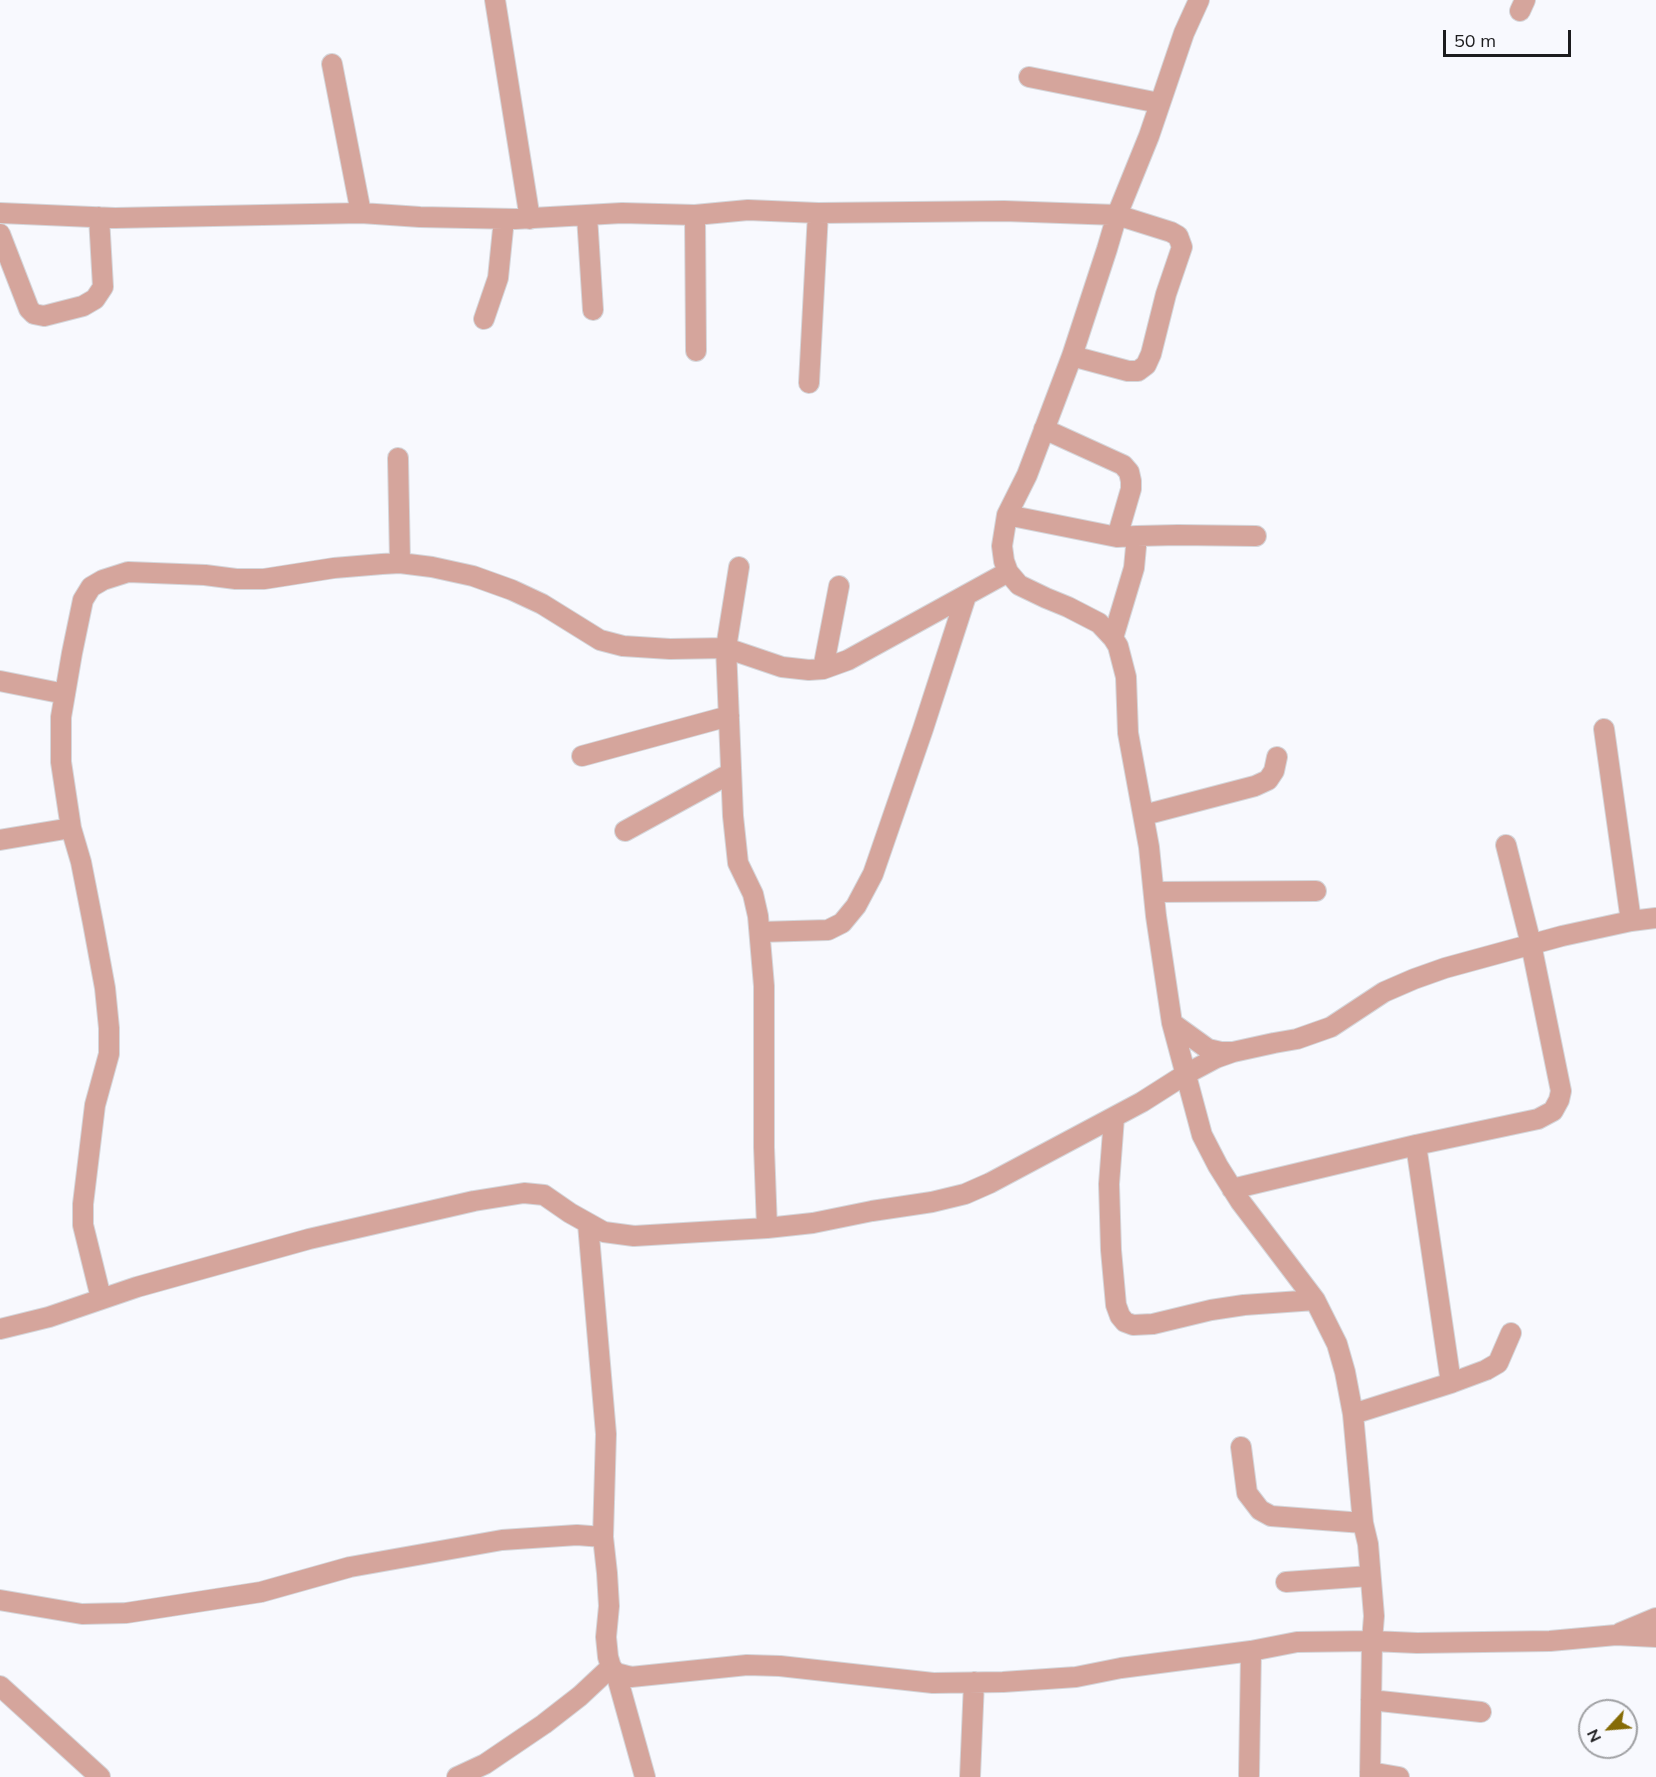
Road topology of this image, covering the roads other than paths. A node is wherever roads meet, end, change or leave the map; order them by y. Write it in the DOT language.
graph roads {
  1 [pos="495,0"];
  2 [pos="1199,0"];
  3 [pos="332,64"];
  4 [pos="1029,77"];
  5 [pos="1159,103"];
  6 [pos="0,213"];
  7 [pos="361,213"];
  8 [pos="818,213"];
  9 [pos="695,215"];
  10 [pos="1117,215"];
  11 [pos="587,216"];
  12 [pos="99,217"];
  13 [pos="504,219"];
  14 [pos="530,219"];
  15 [pos="0,234"];
  16 [pos="593,310"];
  17 [pos="484,319"];
  18 [pos="696,351"];
  19 [pos="1072,356"];
  20 [pos="809,383"];
  21 [pos="1044,429"];
  22 [pos="398,458"];
  23 [pos="1007,515"];
  24 [pos="1137,536"];
  25 [pos="1256,536"];
  26 [pos="1117,537"];
  27 [pos="400,563"];
  28 [pos="739,567"];
  29 [pos="1008,572"];
  30 [pos="839,586"];
  31 [pos="966,596"];
  32 [pos="1113,638"];
  33 [pos="726,648"];
  34 [pos="823,669"];
  35 [pos="0,681"];
  36 [pos="65,694"];
  37 [pos="729,716"];
  38 [pos="1604,729"];
  39 [pos="582,756"];
  40 [pos="1277,757"];
  41 [pos="731,773"];
  42 [pos="1144,815"];
  43 [pos="71,828"];
  44 [pos="625,831"];
  45 [pos="0,840"];
  46 [pos="1506,845"];
  47 [pos="1316,891"];
  48 [pos="1154,892"];
  49 [pos="1656,918"];
  50 [pos="1631,921"];
  51 [pos="760,932"];
  52 [pos="1531,944"];
  53 [pos="1172,1023"];
  54 [pos="1233,1052"];
  55 [pos="1186,1074"];
  56 [pos="1114,1118"];
  57 [pos="1416,1145"];
  58 [pos="1232,1189"];
  59 [pos="588,1224"];
  60 [pos="767,1228"];
  61 [pos="101,1298"];
  62 [pos="1315,1300"];
  63 [pos="0,1329"];
  64 [pos="1511,1333"];
  65 [pos="1451,1383"];
  66 [pos="1353,1414"];
  67 [pos="1242,1447"];
  68 [pos="1363,1524"];
  69 [pos="603,1537"];
  70 [pos="1370,1576"];
  71 [pos="1286,1582"];
  72 [pos="0,1600"];
  73 [pos="1656,1618"];
  74 [pos="1616,1635"];
  75 [pos="1656,1637"];
  76 [pos="1372,1641"];
  77 [pos="1251,1651"];
  78 [pos="614,1670"];
  79 [pos="974,1682"];
  80 [pos="0,1686"];
  81 [pos="1371,1700"];
  82 [pos="1480,1712"];
  83 [pos="1250,1775"];
  84 [pos="1370,1775"];
  85 [pos="100,1777"];
  86 [pos="457,1777"];
  87 [pos="645,1777"];
  88 [pos="970,1777"];
  89 [pos="1399,1777"];
  1 -- 14 [label="street"];
  2 -- 5 [label="street"];
  3 -- 7 [label="street"];
  4 -- 5 [label="street"];
  5 -- 10 [label="street"];
  6 -- 12 [label="street"];
  7 -- 12 [label="street"];
  7 -- 13 [label="street"];
  8 -- 9 [label="street"];
  8 -- 10 [label="street"];
  8 -- 20 [label="street"];
  9 -- 11 [label="street"];
  9 -- 18 [label="street"];
  10 -- 19 [label="street"];
  10 -- 19 [label="street"];
  11 -- 14 [label="street"];
  11 -- 16 [label="street"];
  12 -- 15 [label="street"];
  13 -- 14 [label="street"];
  13 -- 17 [label="street"];
  19 -- 21 [label="street"];
  21 -- 23 [label="street"];
  21 -- 26 [label="street"];
  22 -- 27 [label="street"];
  23 -- 26 [label="street"];
  23 -- 29 [label="street"];
  24 -- 25 [label="street"];
  24 -- 26 [label="street"];
  24 -- 32 [label="street"];
  27 -- 33 [label="street"];
  27 -- 36 [label="street"];
  28 -- 33 [label="street"];
  29 -- 31 [label="street"];
  29 -- 32 [label="street"];
  30 -- 34 [label="street"];
  31 -- 34 [label="street"];
  31 -- 51 [label="street"];
  32 -- 42 [label="street"];
  33 -- 34 [label="street"];
  33 -- 37 [label="street"];
  35 -- 36 [label="street"];
  36 -- 43 [label="street"];
  37 -- 39 [label="street"];
  37 -- 41 [label="street"];
  38 -- 50 [label="street"];
  40 -- 42 [label="street"];
  41 -- 44 [label="street"];
  41 -- 51 [label="street"];
  42 -- 48 [label="street"];
  43 -- 45 [label="street"];
  43 -- 61 [label="street"];
  46 -- 52 [label="street"];
  47 -- 48 [label="street"];
  48 -- 53 [label="street"];
  49 -- 50 [label="street"];
  50 -- 52 [label="street"];
  51 -- 60 [label="street"];
  52 -- 54 [label="street"];
  52 -- 57 [label="street"];
  53 -- 54 [label="street"];
  53 -- 55 [label="street"];
  54 -- 55 [label="street"];
  55 -- 56 [label="street"];
  55 -- 58 [label="street"];
  56 -- 60 [label="street"];
  56 -- 62 [label="street"];
  57 -- 58 [label="street"];
  57 -- 65 [label="street"];
  58 -- 62 [label="street"];
  59 -- 60 [label="street"];
  59 -- 61 [label="street"];
  59 -- 69 [label="street"];
  61 -- 63 [label="street"];
  62 -- 66 [label="street"];
  64 -- 65 [label="street"];
  65 -- 66 [label="street"];
  66 -- 68 [label="street"];
  67 -- 68 [label="street"];
  68 -- 70 [label="street"];
  69 -- 72 [label="street"];
  69 -- 78 [label="street"];
  70 -- 71 [label="street"];
  70 -- 76 [label="street"];
  73 -- 74 [label="street"];
  74 -- 75 [label="street"];
  74 -- 76 [label="street"];
  76 -- 77 [label="street"];
  76 -- 81 [label="street"];
  77 -- 79 [label="street"];
  77 -- 83 [label="street"];
  78 -- 79 [label="street"];
  78 -- 86 [label="street"];
  78 -- 87 [label="street"];
  79 -- 88 [label="street"];
  80 -- 85 [label="street"];
  81 -- 82 [label="street"];
  81 -- 84 [label="street"];
  84 -- 89 [label="street"];
}
